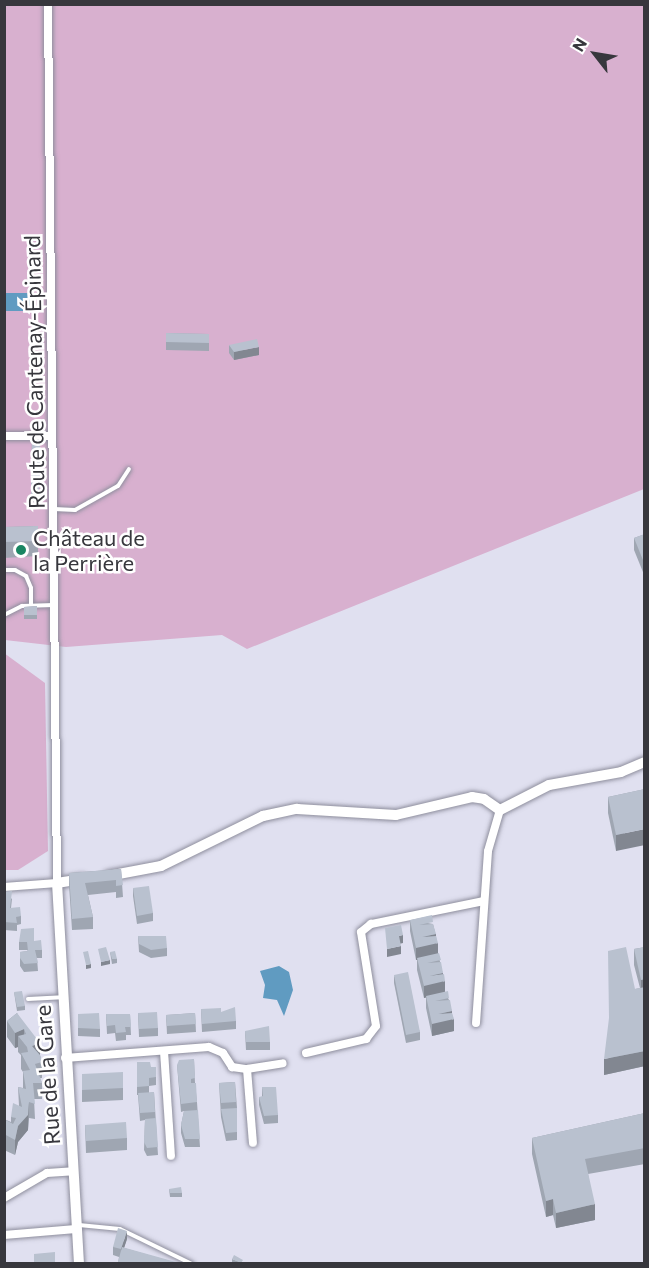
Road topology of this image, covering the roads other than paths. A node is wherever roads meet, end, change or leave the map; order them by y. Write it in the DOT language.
graph roads {
  1 [pos="48,4"];
  2 [pos="4,436"];
  3 [pos="52,436"];
  4 [pos="129,469"];
  5 [pos="53,509"];
  6 [pos="4,570"];
  7 [pos="31,605"];
  8 [pos="54,605"];
  9 [pos="4,615"];
  10 [pos="644,762"];
  11 [pos="500,810"];
  12 [pos="57,884"];
  13 [pos="4,887"];
  14 [pos="484,901"];
  15 [pos="62,998"];
  16 [pos="28,999"];
  17 [pos="476,1023"];
  18 [pos="164,1051"];
  19 [pos="306,1053"];
  20 [pos="65,1058"];
  21 [pos="283,1063"];
  22 [pos="247,1069"];
  23 [pos="253,1143"];
  24 [pos="171,1156"];
  25 [pos="73,1171"];
  26 [pos="4,1198"];
  27 [pos="75,1227"];
  28 [pos="4,1235"];
  29 [pos="79,1263"];
  30 [pos="192,1263"];
  1 -- 3 [label="street, Route de Cantenay-Épinard"];
  2 -- 3 [label="street"];
  3 -- 5 [label="street, Route de Cantenay-Épinard"];
  4 -- 5 [label="lane"];
  5 -- 8 [label="street, Route de Cantenay-Épinard"];
  6 -- 7 [label="lane"];
  7 -- 8 [label="lane"];
  7 -- 9 [label="lane"];
  8 -- 12 [label="street, Route de Cantenay-Épinard"];
  10 -- 11 [label="street"];
  11 -- 12 [label="street"];
  11 -- 14 [label="street"];
  12 -- 13 [label="street"];
  12 -- 15 [label="street, Rue de la Gare"];
  14 -- 17 [label="street"];
  14 -- 19 [label="street"];
  15 -- 16 [label="lane"];
  15 -- 20 [label="street, Rue de la Gare"];
  18 -- 20 [label="street"];
  18 -- 22 [label="street"];
  18 -- 24 [label="street"];
  20 -- 25 [label="street, Rue de la Gare"];
  21 -- 22 [label="street"];
  22 -- 23 [label="street"];
  25 -- 26 [label="street"];
  25 -- 27 [label="street, Rue de la Gare"];
  27 -- 28 [label="street"];
  27 -- 29 [label="street, Rue de la Gare"];
  27 -- 30 [label="lane"];
}
